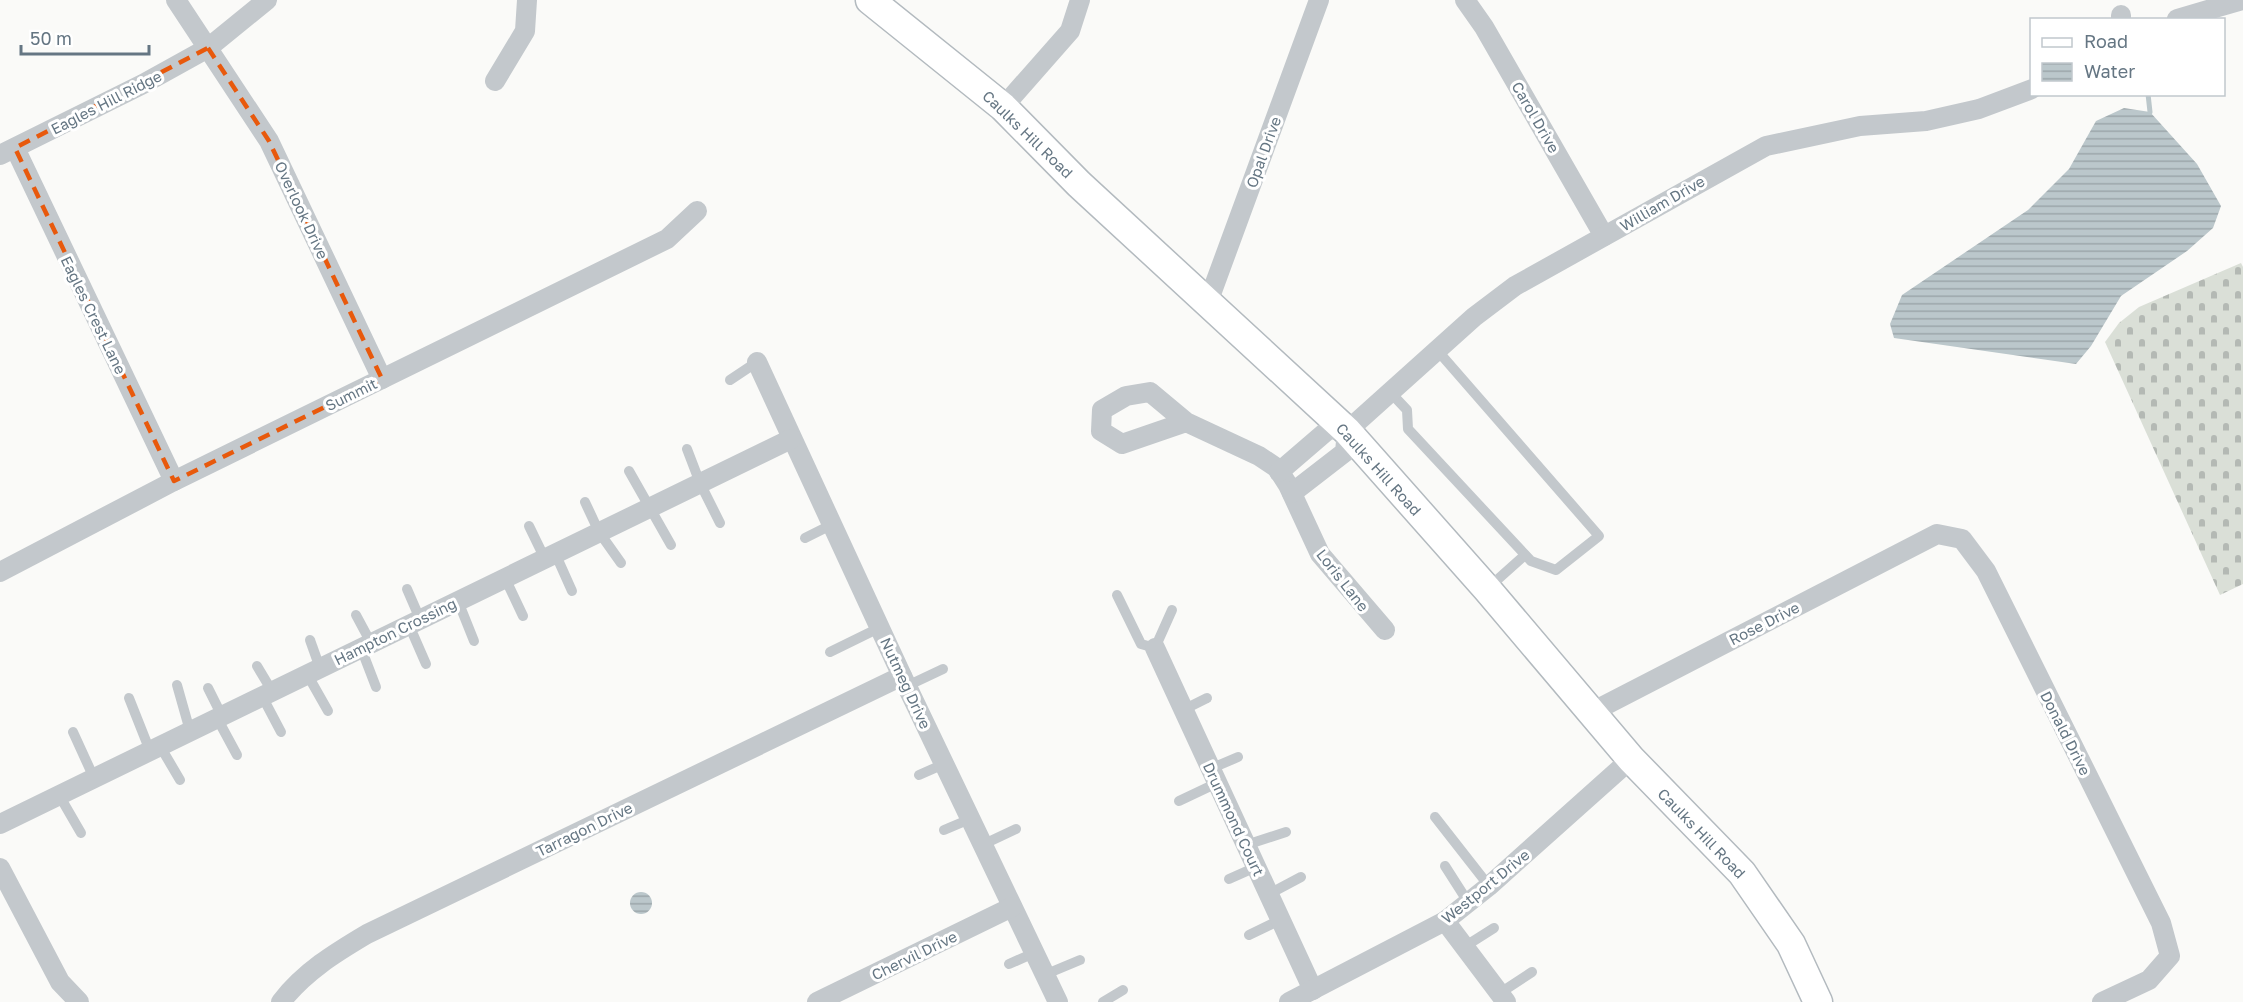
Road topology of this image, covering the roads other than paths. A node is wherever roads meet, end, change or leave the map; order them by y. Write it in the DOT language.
graph roads {
  1 [pos="176,0"];
  2 [pos="267,0"];
  3 [pos="527,0"];
  4 [pos="870,0"];
  5 [pos="1080,0"];
  6 [pos="1319,0"];
  7 [pos="1466,0"];
  8 [pos="2242,0"];
  9 [pos="2180,18"];
  10 [pos="208,48"];
  11 [pos="495,81"];
  12 [pos="2030,89"];
  13 [pos="1003,107"];
  14 [pos="7,151"];
  15 [pos="697,210"];
  16 [pos="1604,236"];
  17 [pos="1207,305"];
  18 [pos="1437,350"];
  19 [pos="757,362"];
  20 [pos="382,379"];
  21 [pos="730,380"];
  22 [pos="1390,392"];
  23 [pos="1186,422"];
  24 [pos="1347,431"];
  25 [pos="791,439"];
  26 [pos="687,449"];
  27 [pos="629,471"];
  28 [pos="1279,471"];
  29 [pos="174,481"];
  30 [pos="700,483"];
  31 [pos="1292,493"];
  32 [pos="585,502"];
  33 [pos="648,508"];
  34 [pos="720,523"];
  35 [pos="831,525"];
  36 [pos="529,526"];
  37 [pos="599,532"];
  38 [pos="1936,534"];
  39 [pos="806,538"];
  40 [pos="671,545"];
  41 [pos="1526,555"];
  42 [pos="550,556"];
  43 [pos="621,563"];
  44 [pos="0,572"];
  45 [pos="505,578"];
  46 [pos="407,589"];
  47 [pos="1487,589"];
  48 [pos="572,591"];
  49 [pos="1117,595"];
  50 [pos="458,601"];
  51 [pos="1172,610"];
  52 [pos="356,615"];
  53 [pos="524,616"];
  54 [pos="414,622"];
  55 [pos="879,628"];
  56 [pos="1385,630"];
  57 [pos="310,640"];
  58 [pos="474,641"];
  59 [pos="366,646"];
  60 [pos="1155,648"];
  61 [pos="830,652"];
  62 [pos="426,664"];
  63 [pos="257,666"];
  64 [pos="943,669"];
  65 [pos="314,671"];
  66 [pos="904,681"];
  67 [pos="177,686"];
  68 [pos="376,687"];
  69 [pos="208,688"];
  70 [pos="267,694"];
  71 [pos="129,698"];
  72 [pos="1207,698"];
  73 [pos="1183,710"];
  74 [pos="328,711"];
  75 [pos="1592,712"];
  76 [pos="220,717"];
  77 [pos="190,731"];
  78 [pos="73,732"];
  79 [pos="280,732"];
  80 [pos="155,748"];
  81 [pos="237,755"];
  82 [pos="1238,757"];
  83 [pos="1631,759"];
  84 [pos="944,764"];
  85 [pos="919,775"];
  86 [pos="1214,776"];
  87 [pos="94,778"];
  88 [pos="180,780"];
  89 [pos="59,795"];
  90 [pos="1179,801"];
  91 [pos="1435,817"];
  92 [pos="970,819"];
  93 [pos="0,824"];
  94 [pos="1016,829"];
  95 [pos="944,830"];
  96 [pos="1286,832"];
  97 [pos="81,833"];
  98 [pos="1246,844"];
  99 [pos="982,845"];
  100 [pos="1445,866"];
  101 [pos="1256,867"];
  102 [pos="0,868"];
  103 [pos="1301,877"];
  104 [pos="1229,879"];
  105 [pos="1488,886"];
  106 [pos="1269,894"];
  107 [pos="1468,902"];
  108 [pos="1012,907"];
  109 [pos="1280,920"];
  110 [pos="1445,921"];
  111 [pos="1494,928"];
  112 [pos="1249,935"];
  113 [pos="1464,947"];
  114 [pos="1034,953"];
  115 [pos="1080,960"];
  116 [pos="1009,964"];
  117 [pos="1532,972"];
  118 [pos="1044,975"];
  119 [pos="1123,990"];
  120 [pos="1313,990"];
  121 [pos="1503,998"];
  122 [pos="79,1002"];
  123 [pos="281,1002"];
  124 [pos="817,1002"];
  125 [pos="1058,1002"];
  126 [pos="1103,1002"];
  127 [pos="1289,1002"];
  128 [pos="1818,1002"];
  129 [pos="2102,1002"];
  1 -- 10 [label="street, Overlook Drive"];
  2 -- 10 [label="street, Eagles Hill Ridge"];
  3 -- 11 [label="street"];
  4 -- 13 [label="main road, Caulks Hill Road"];
  5 -- 13 [label="street"];
  6 -- 17 [label="street, Opal Drive"];
  7 -- 16 [label="street, Carol Drive"];
  8 -- 9 [label="street"];
  10 -- 14 [label="street, Eagles Hill Ridge"];
  10 -- 20 [label="street, Overlook Drive"];
  12 -- 16 [label="street, William Drive"];
  13 -- 17 [label="main road, Caulks Hill Road"];
  14 -- 29 [label="street, Eagles Crest Lane"];
  15 -- 20 [label="street, Summit"];
  16 -- 18 [label="street, William Drive"];
  17 -- 24 [label="main road, Caulks Hill Road"];
  18 -- 22 [label="street, William Drive"];
  18 -- 41 [label="lane"];
  19 -- 21 [label="lane"];
  19 -- 25 [label="street, Nutmeg Drive"];
  20 -- 29 [label="street, Summit"];
  22 -- 24 [label="street, William Drive"];
  22 -- 41 [label="lane"];
  23 -- 28 [label="street, Loris Lane"];
  24 -- 28 [label="street"];
  24 -- 31 [label="street"];
  24 -- 47 [label="main road, Caulks Hill Road"];
  25 -- 30 [label="street, Hampton Crossing"];
  25 -- 35 [label="street, Nutmeg Drive"];
  26 -- 30 [label="lane"];
  27 -- 33 [label="lane"];
  28 -- 31 [label="street, Loris Lane"];
  29 -- 44 [label="street, Summit"];
  30 -- 33 [label="street, Hampton Crossing"];
  30 -- 34 [label="lane"];
  31 -- 56 [label="street, Loris Lane"];
  32 -- 37 [label="lane"];
  33 -- 37 [label="street, Hampton Crossing"];
  33 -- 40 [label="lane"];
  35 -- 39 [label="lane"];
  35 -- 55 [label="street, Nutmeg Drive"];
  36 -- 42 [label="lane"];
  37 -- 42 [label="street, Hampton Crossing"];
  37 -- 43 [label="lane"];
  38 -- 75 [label="street, Rose Drive"];
  38 -- 129 [label="street, Donald Drive"];
  41 -- 47 [label="lane"];
  42 -- 45 [label="street, Hampton Crossing"];
  42 -- 48 [label="lane"];
  45 -- 50 [label="street, Hampton Crossing"];
  45 -- 53 [label="lane"];
  46 -- 54 [label="lane"];
  47 -- 75 [label="main road, Caulks Hill Road"];
  49 -- 60 [label="lane"];
  50 -- 54 [label="street, Hampton Crossing"];
  50 -- 58 [label="lane"];
  51 -- 60 [label="lane"];
  52 -- 59 [label="lane"];
  54 -- 59 [label="street, Hampton Crossing"];
  54 -- 62 [label="lane"];
  55 -- 61 [label="lane"];
  55 -- 66 [label="street, Nutmeg Drive"];
  57 -- 65 [label="lane"];
  59 -- 65 [label="street, Hampton Crossing"];
  59 -- 68 [label="lane"];
  60 -- 73 [label="street, Drummond Court"];
  63 -- 70 [label="lane"];
  64 -- 66 [label="lane"];
  65 -- 70 [label="street, Hampton Crossing"];
  65 -- 74 [label="lane"];
  66 -- 84 [label="street, Nutmeg Drive"];
  66 -- 123 [label="street, Tarragon Drive"];
  67 -- 77 [label="lane"];
  69 -- 76 [label="lane"];
  70 -- 76 [label="street, Hampton Crossing"];
  70 -- 79 [label="lane"];
  71 -- 80 [label="lane"];
  72 -- 73 [label="lane"];
  73 -- 86 [label="street, Drummond Court"];
  75 -- 83 [label="main road, Caulks Hill Road"];
  76 -- 77 [label="street, Hampton Crossing"];
  76 -- 81 [label="lane"];
  77 -- 80 [label="street, Hampton Crossing"];
  78 -- 87 [label="lane"];
  80 -- 87 [label="street, Hampton Crossing"];
  80 -- 88 [label="lane"];
  82 -- 86 [label="lane"];
  83 -- 105 [label="street, Westport Drive"];
  83 -- 128 [label="main road, Caulks Hill Road"];
  84 -- 85 [label="lane"];
  84 -- 92 [label="street, Nutmeg Drive"];
  86 -- 90 [label="lane"];
  86 -- 98 [label="street, Drummond Court"];
  87 -- 89 [label="street, Hampton Crossing"];
  89 -- 93 [label="street, Hampton Crossing"];
  89 -- 97 [label="lane"];
  91 -- 105 [label="lane"];
  92 -- 95 [label="lane"];
  92 -- 99 [label="street, Nutmeg Drive"];
  94 -- 99 [label="lane"];
  96 -- 98 [label="lane"];
  98 -- 101 [label="street, Drummond Court"];
  99 -- 108 [label="street, Nutmeg Drive"];
  100 -- 107 [label="lane"];
  101 -- 104 [label="lane"];
  101 -- 106 [label="street, Drummond Court"];
  102 -- 122 [label="street"];
  103 -- 106 [label="lane"];
  105 -- 107 [label="street, Westport Drive"];
  106 -- 109 [label="street, Drummond Court"];
  107 -- 110 [label="street, Westport Drive"];
  108 -- 114 [label="street, Nutmeg Drive"];
  108 -- 124 [label="street, Chervil Drive"];
  109 -- 112 [label="lane"];
  109 -- 120 [label="street, Drummond Court"];
  110 -- 113 [label="street"];
  110 -- 120 [label="street, Westport Drive"];
  111 -- 113 [label="lane"];
  113 -- 121 [label="street"];
  114 -- 116 [label="lane"];
  114 -- 118 [label="street, Nutmeg Drive"];
  115 -- 118 [label="lane"];
  117 -- 121 [label="lane"];
  118 -- 125 [label="street, Nutmeg Drive"];
  119 -- 126 [label="lane"];
  120 -- 127 [label="street, Westport Drive"];
}
